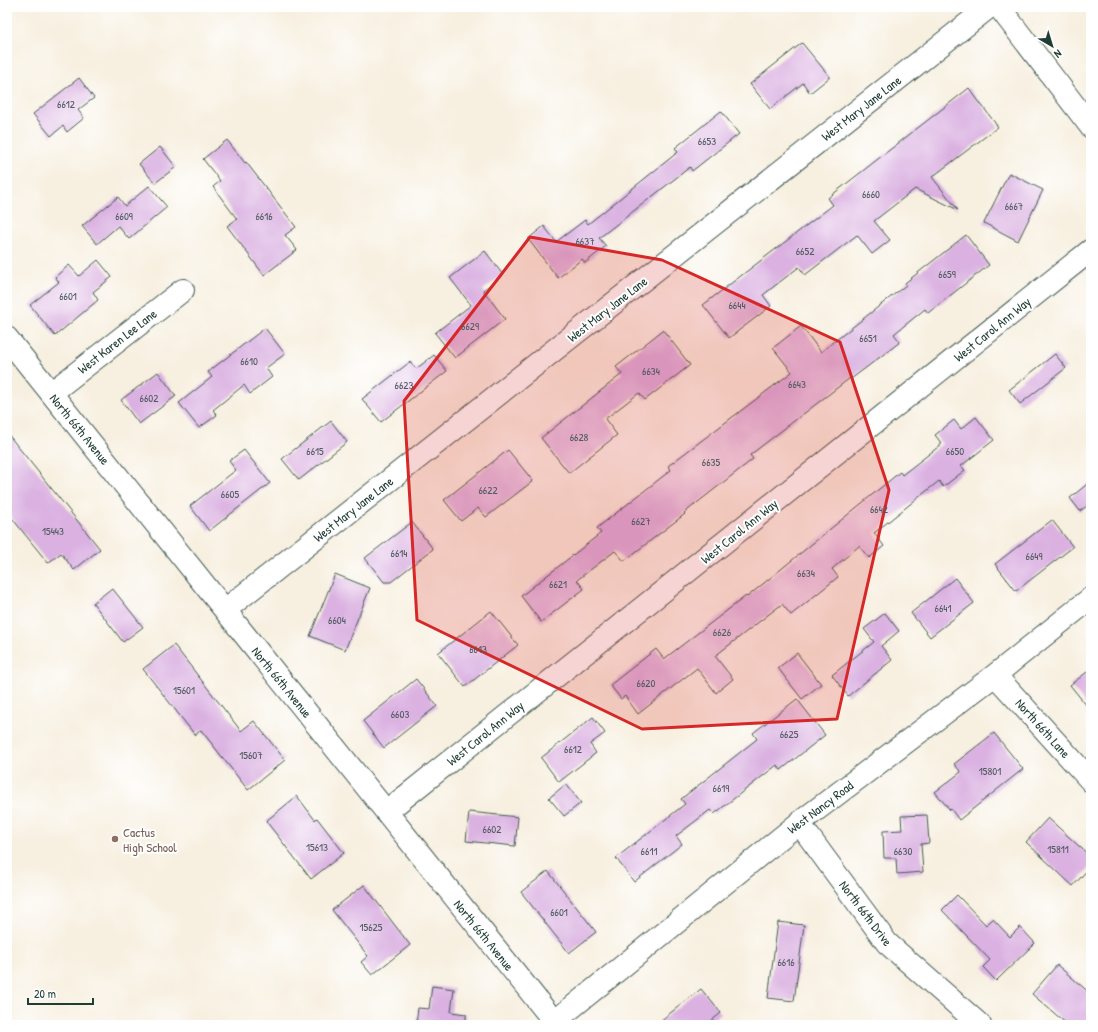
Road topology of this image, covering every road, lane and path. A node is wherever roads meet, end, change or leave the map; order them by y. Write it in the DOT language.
graph roads {
  1 [pos="989,7"];
  2 [pos="999,7"];
  3 [pos="1091,127"];
  4 [pos="1091,250"];
  5 [pos="183,290"];
  6 [pos="7,338"];
  7 [pos="51,392"];
  8 [pos="1091,598"];
  9 [pos="225,610"];
  10 [pos="996,675"];
  11 [pos="1091,781"];
  12 [pos="386,812"];
  13 [pos="799,823"];
  14 [pos="556,1023"];
  15 [pos="980,1025"];
  1 -- 9 [label="street, West Mary Jane Lane"];
  2 -- 3 [label="street"];
  4 -- 12 [label="street, West Carol Ann Way"];
  5 -- 7 [label="street, West Karen Lee Lane"];
  6 -- 7 [label="street, North 66th Avenue"];
  7 -- 9 [label="street, North 66th Avenue"];
  8 -- 10 [label="street, West Nancy Road"];
  9 -- 12 [label="street, North 66th Avenue"];
  10 -- 11 [label="street, North 66th Lane"];
  10 -- 13 [label="street, West Nancy Road"];
  12 -- 14 [label="street, North 66th Avenue"];
  13 -- 14 [label="street, West Nancy Road"];
  13 -- 15 [label="street, North 66th Drive"];
}
